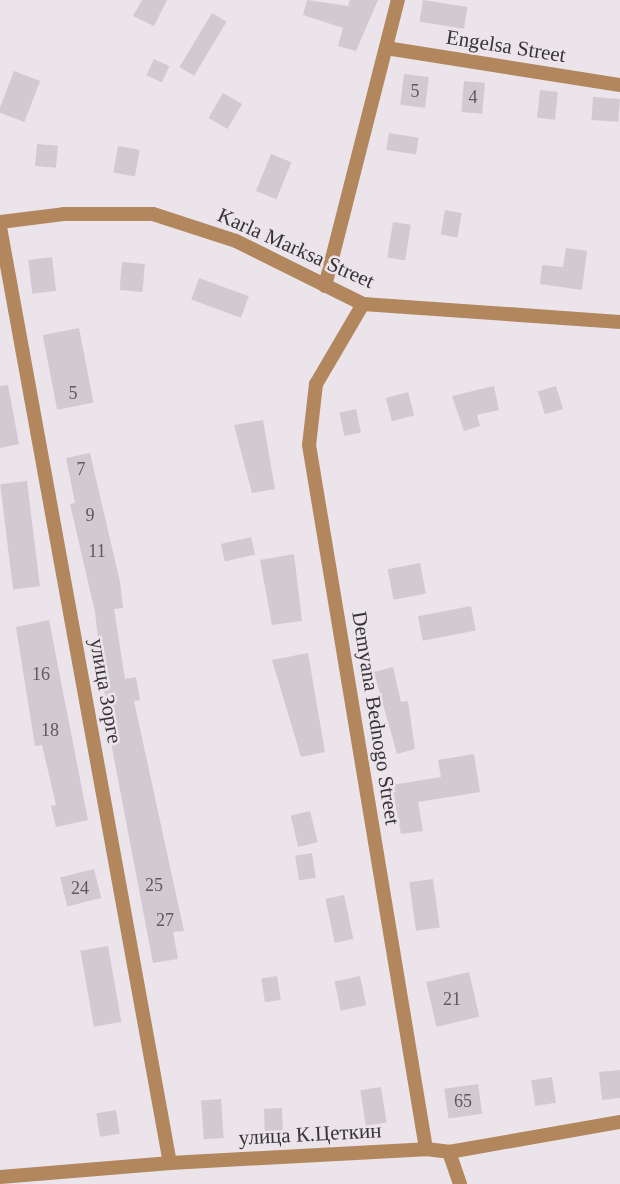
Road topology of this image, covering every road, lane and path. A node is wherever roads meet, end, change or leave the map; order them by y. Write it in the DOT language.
graph roads {
  1 [pos="398,0"];
  2 [pos="386,48"];
  3 [pos="620,85"];
  4 [pos="0,225"];
  5 [pos="325,286"];
  6 [pos="363,304"];
  7 [pos="620,322"];
  8 [pos="620,1122"];
  9 [pos="426,1149"];
  10 [pos="449,1152"];
  11 [pos="170,1163"];
  12 [pos="0,1177"];
  13 [pos="460,1184"];
  1 -- 2 [label="street"];
  2 -- 3 [label="street, Engelsa Street"];
  2 -- 5 [label="street"];
  4 -- 5 [label="street, Karla Marksa Street"];
  4 -- 11 [label="street, улица Зорге"];
  5 -- 6 [label="street, Karla Marksa Street"];
  6 -- 7 [label="street, Karla Marksa Street"];
  6 -- 9 [label="street, Demyana Bednogo Street"];
  8 -- 10 [label="street, улица К.Цеткин"];
  9 -- 10 [label="street, улица К.Цеткин"];
  9 -- 11 [label="street, улица К.Цеткин"];
  10 -- 13 [label="street"];
  11 -- 12 [label="street, улица К.Цеткин"];
}
